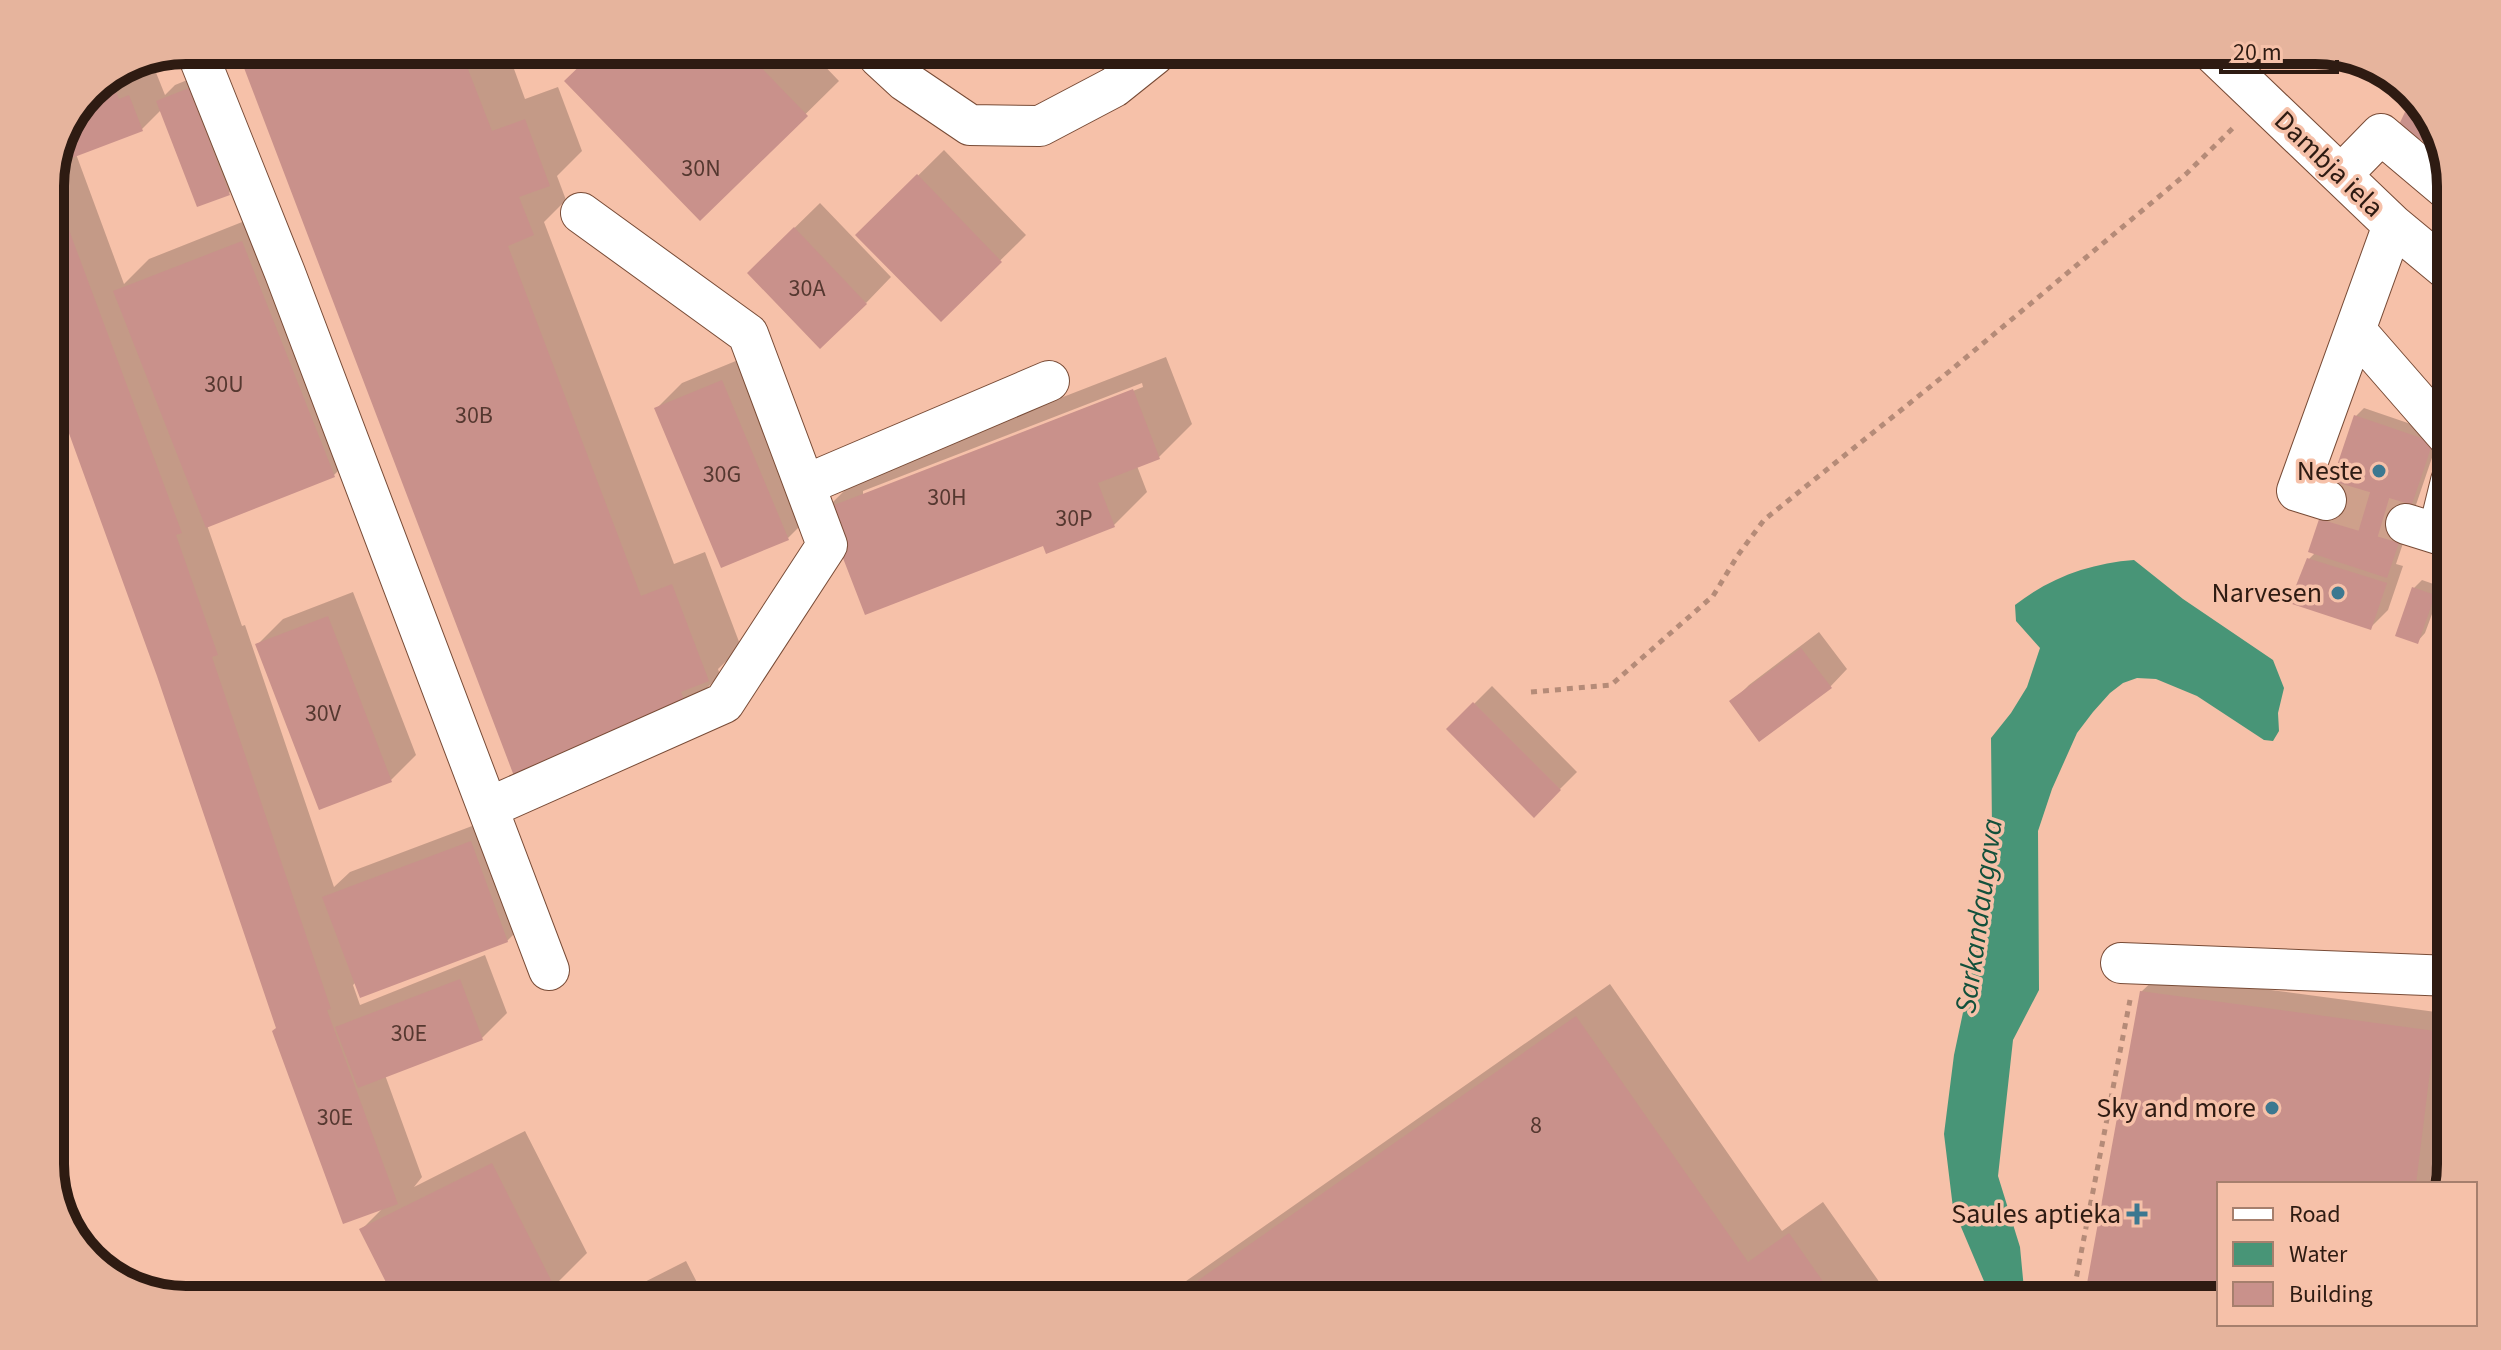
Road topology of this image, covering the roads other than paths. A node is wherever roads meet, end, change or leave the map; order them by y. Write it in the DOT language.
graph roads {
  1 [pos="202,64"];
  2 [pos="887,64"];
  3 [pos="1143,64"];
  4 [pos="2225,64"];
  5 [pos="2341,175"];
  6 [pos="2437,181"];
  7 [pos="581,213"];
  8 [pos="2393,225"];
  9 [pos="2437,261"];
  10 [pos="2356,331"];
  11 [pos="1049,381"];
  12 [pos="2437,424"];
  13 [pos="805,485"];
  14 [pos="2326,500"];
  15 [pos="2406,524"];
  16 [pos="2437,534"];
  17 [pos="488,808"];
  18 [pos="2129,963"];
  19 [pos="549,970"];
  20 [pos="2437,975"];
  1 -- 17 [label="street"];
  2 -- 3 [label="street"];
  4 -- 5 [label="street, Dambja iela"];
  5 -- 6 [label="street"];
  5 -- 8 [label="street, Dambja iela"];
  7 -- 13 [label="street"];
  8 -- 9 [label="street, Dambja iela"];
  8 -- 10 [label="street"];
  10 -- 12 [label="street"];
  10 -- 14 [label="street"];
  11 -- 13 [label="street"];
  13 -- 17 [label="street"];
  15 -- 16 [label="street"];
  17 -- 19 [label="street"];
  18 -- 20 [label="street"];
}
